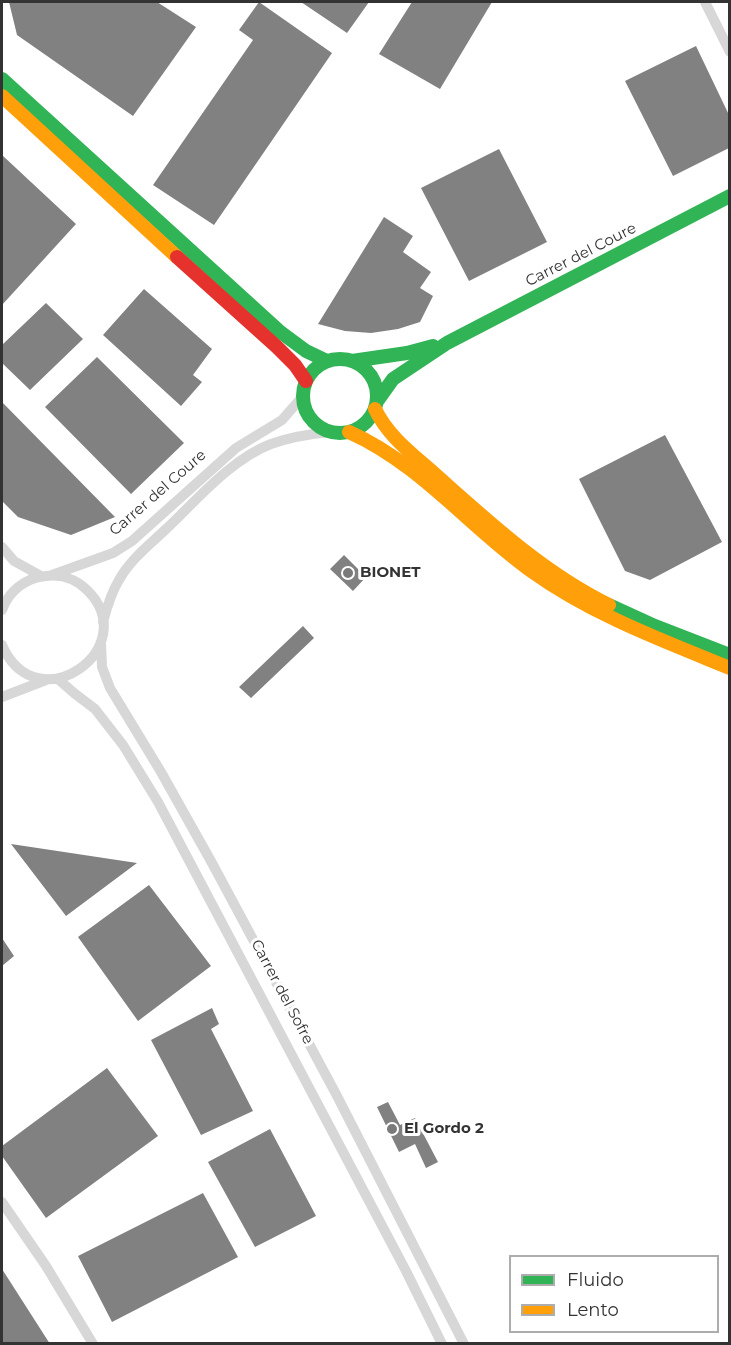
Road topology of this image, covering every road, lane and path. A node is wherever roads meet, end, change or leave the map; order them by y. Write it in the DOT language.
graph roads {
  1 [pos="705,2"];
  2 [pos="729,52"];
  3 [pos="2,79"];
  4 [pos="2,96"];
  5 [pos="729,196"];
  6 [pos="447,342"];
  7 [pos="327,361"];
  8 [pos="352,361"];
  9 [pos="306,381"];
  10 [pos="303,396"];
  11 [pos="376,404"];
  12 [pos="329,432"];
  13 [pos="349,432"];
  14 [pos="2,547"];
  15 [pos="52,575"];
  16 [pos="40,576"];
  17 [pos="2,606"];
  18 [pos="103,622"];
  19 [pos="101,643"];
  20 [pos="2,645"];
  21 [pos="729,655"];
  22 [pos="729,668"];
  23 [pos="54,679"];
  24 [pos="2,697"];
  25 [pos="2,1202"];
  26 [pos="93,1344"];
  27 [pos="442,1344"];
  28 [pos="464,1344"];
  1 -- 2 [label="street"];
  3 -- 7 [label="main road"];
  4 -- 9 [label="main road"];
  5 -- 6 [label="main road, Carrer del Coure"];
  6 -- 8 [label="main road, Carrer del Coure"];
  6 -- 11 [label="main road, Carrer del Coure"];
  7 -- 8 [label="main road"];
  7 -- 9 [label="main road"];
  8 -- 11 [label="main road"];
  9 -- 10 [label="main road"];
  10 -- 12 [label="main road"];
  10 -- 15 [label="street, Carrer del Coure"];
  11 -- 13 [label="main road"];
  11 -- 21 [label="main road"];
  12 -- 13 [label="main road"];
  12 -- 18 [label="street, Carrer del Coure"];
  13 -- 22 [label="main road"];
  14 -- 16 [label="street"];
  15 -- 16 [label="street"];
  15 -- 18 [label="street"];
  16 -- 17 [label="street"];
  18 -- 19 [label="street, Carrer del Coure"];
  19 -- 23 [label="street"];
  19 -- 28 [label="street, Carrer del Sofre"];
  20 -- 23 [label="street"];
  23 -- 24 [label="street"];
  23 -- 27 [label="street, Carrer del Sofre"];
  25 -- 26 [label="street"];
}
